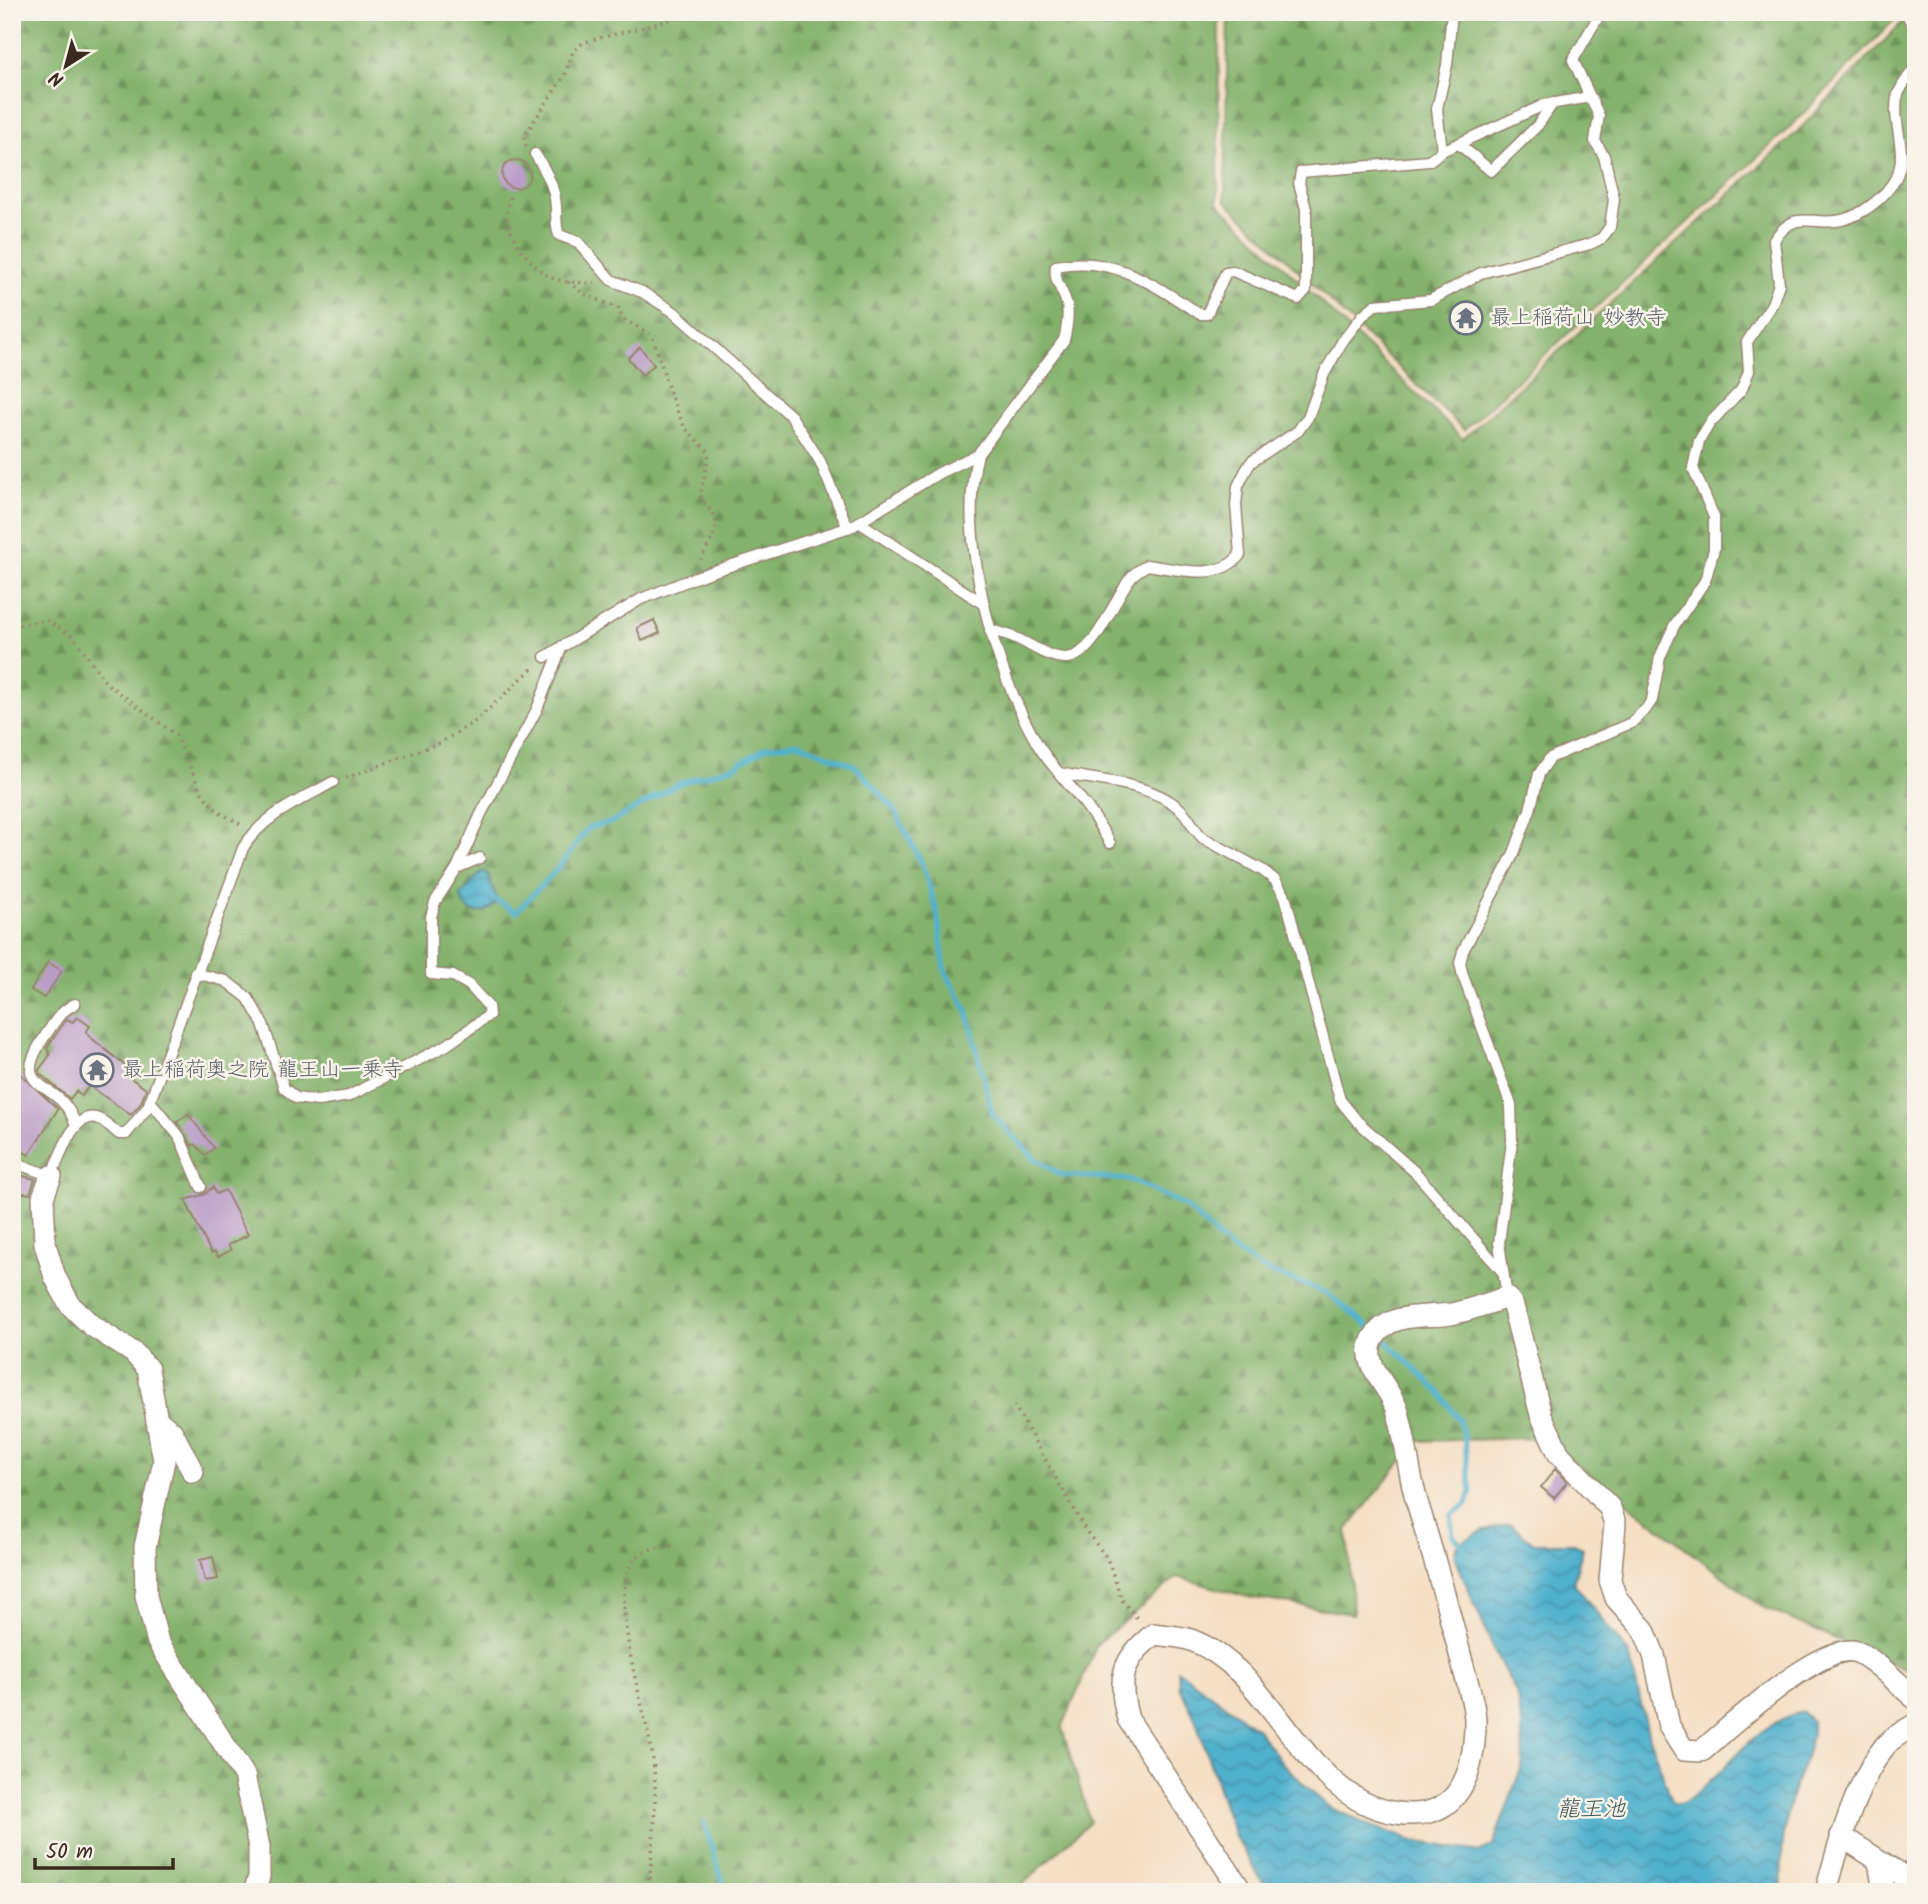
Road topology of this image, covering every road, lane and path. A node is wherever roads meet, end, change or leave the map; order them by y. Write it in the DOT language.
graph roads {
  1 [pos="703,12"];
  2 [pos="1452,12"];
  3 [pos="1601,12"];
  4 [pos="1906,12"];
  5 [pos="1916,32"];
  6 [pos="1916,65"];
  7 [pos="1590,97"];
  8 [pos="1553,103"];
  9 [pos="1458,144"];
  10 [pos="1442,151"];
  11 [pos="535,155"];
  12 [pos="510,197"];
  13 [pos="611,280"];
  14 [pos="568,282"];
  15 [pos="978,454"];
  16 [pos="859,522"];
  17 [pos="848,528"];
  18 [pos="702,575"];
  19 [pos="982,603"];
  20 [pos="12,626"];
  21 [pos="990,631"];
  22 [pos="562,646"];
  23 [pos="545,657"];
  24 [pos="1059,773"];
  25 [pos="333,782"];
  26 [pos="253,831"];
  27 [pos="1110,843"];
  28 [pos="480,858"];
  29 [pos="457,868"];
  30 [pos="195,974"];
  31 [pos="75,1004"];
  32 [pos="150,1101"];
  33 [pos="75,1124"];
  34 [pos="12,1170"];
  35 [pos="51,1176"];
  36 [pos="201,1187"];
  37 [pos="1503,1272"];
  38 [pos="1507,1297"];
  39 [pos="1014,1405"];
  40 [pos="157,1420"];
  41 [pos="193,1472"];
  42 [pos="674,1546"];
  43 [pos="1150,1637"];
  44 [pos="1916,1699"];
  45 [pos="1916,1724"];
  46 [pos="1841,1836"];
  47 [pos="1879,1861"];
  48 [pos="1916,1884"];
  49 [pos="254,1892"];
  50 [pos="645,1892"];
  51 [pos="1242,1892"];
  52 [pos="1826,1892"];
  53 [pos="1884,1892"];
  1 -- 11 [label="path"];
  2 -- 10 [label="lane"];
  3 -- 7 [label="lane"];
  4 -- 5 [label="lane"];
  6 -- 37 [label="lane"];
  7 -- 8 [label="lane"];
  7 -- 21 [label="lane"];
  8 -- 9 [label="lane"];
  8 -- 9 [label="lane"];
  9 -- 10 [label="lane"];
  10 -- 15 [label="lane"];
  11 -- 13 [label="lane"];
  12 -- 14 [label="path"];
  13 -- 14 [label="path"];
  13 -- 17 [label="lane"];
  14 -- 18 [label="path"];
  15 -- 16 [label="lane"];
  15 -- 19 [label="lane"];
  16 -- 17 [label="lane"];
  16 -- 19 [label="lane"];
  17 -- 18 [label="lane"];
  18 -- 22 [label="lane"];
  19 -- 21 [label="lane"];
  20 -- 26 [label="path"];
  21 -- 24 [label="lane"];
  22 -- 23 [label="lane"];
  22 -- 29 [label="lane"];
  23 -- 25 [label="path"];
  24 -- 27 [label="lane"];
  24 -- 37 [label="lane"];
  25 -- 26 [label="lane"];
  26 -- 30 [label="lane"];
  28 -- 29 [label="lane"];
  29 -- 30 [label="lane"];
  30 -- 32 [label="lane"];
  31 -- 33 [label="lane"];
  32 -- 33 [label="lane"];
  32 -- 36 [label="lane"];
  33 -- 35 [label="lane"];
  34 -- 35 [label="lane"];
  35 -- 40 [label="street"];
  37 -- 38 [label="lane"];
  38 -- 43 [label="street"];
  38 -- 44 [label="street"];
  39 -- 43 [label="path"];
  40 -- 41 [label="street"];
  40 -- 49 [label="street"];
  42 -- 50 [label="path"];
  43 -- 51 [label="street"];
  45 -- 46 [label="street"];
  46 -- 47 [label="street"];
  46 -- 52 [label="street"];
  47 -- 48 [label="street"];
  47 -- 53 [label="street"];
}
